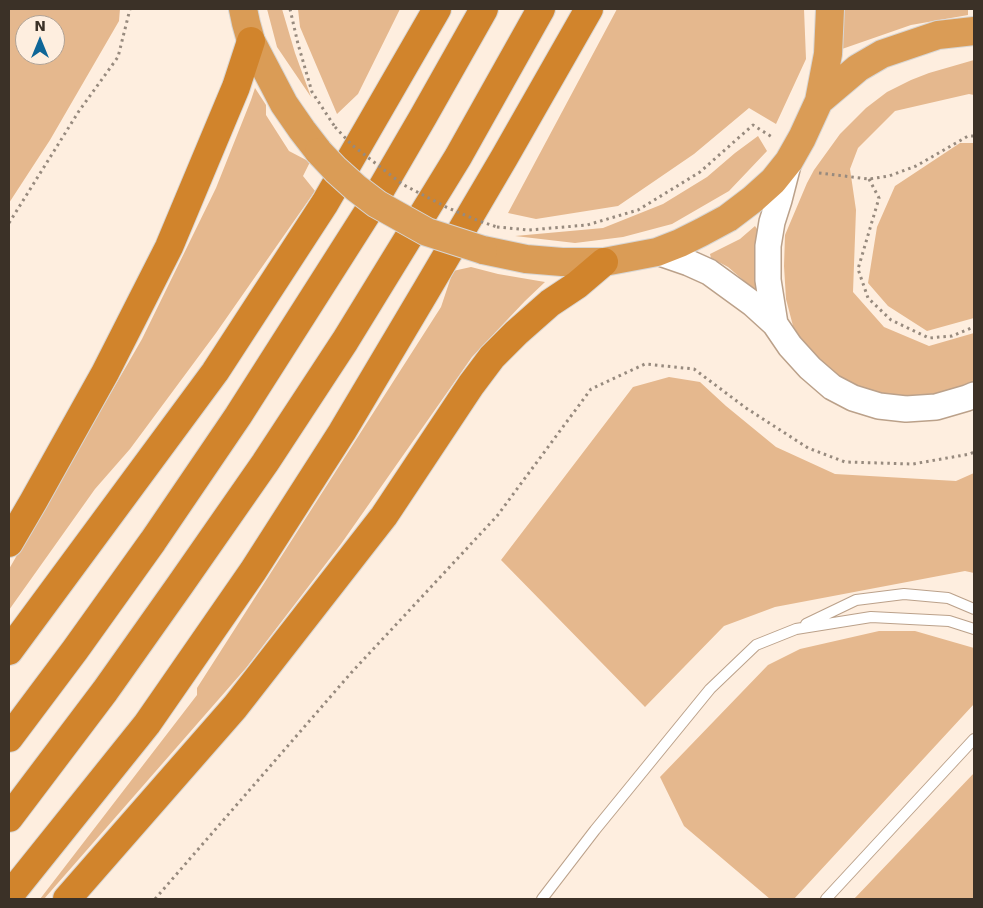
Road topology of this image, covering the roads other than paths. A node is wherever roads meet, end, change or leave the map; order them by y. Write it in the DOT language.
graph roads {
  1 [pos="243,9"];
  2 [pos="437,9"];
  3 [pos="484,9"];
  4 [pos="541,9"];
  5 [pos="589,9"];
  6 [pos="830,9"];
  7 [pos="974,30"];
  8 [pos="251,41"];
  9 [pos="819,101"];
  10 [pos="789,160"];
  11 [pos="657,252"];
  12 [pos="604,262"];
  13 [pos="775,324"];
  14 [pos="974,395"];
  15 [pos="9,543"];
  16 [pos="974,608"];
  17 [pos="796,629"];
  18 [pos="974,629"];
  19 [pos="9,651"];
  20 [pos="9,738"];
  21 [pos="974,739"];
  22 [pos="9,818"];
  23 [pos="9,896"];
  24 [pos="67,899"];
  25 [pos="542,899"];
  26 [pos="826,899"];
  1 -- 8 [label="highway"];
  2 -- 19 [label="highway"];
  3 -- 20 [label="highway"];
  4 -- 22 [label="highway"];
  5 -- 23 [label="highway"];
  6 -- 9 [label="highway"];
  7 -- 9 [label="highway"];
  8 -- 12 [label="highway, bridge"];
  8 -- 15 [label="highway"];
  9 -- 10 [label="highway"];
  10 -- 11 [label="highway"];
  10 -- 13 [label="street"];
  11 -- 12 [label="highway"];
  11 -- 13 [label="street"];
  12 -- 24 [label="highway"];
  13 -- 14 [label="street"];
  16 -- 17 [label="lane"];
  17 -- 18 [label="lane"];
  17 -- 25 [label="lane"];
  21 -- 26 [label="lane"];
}
